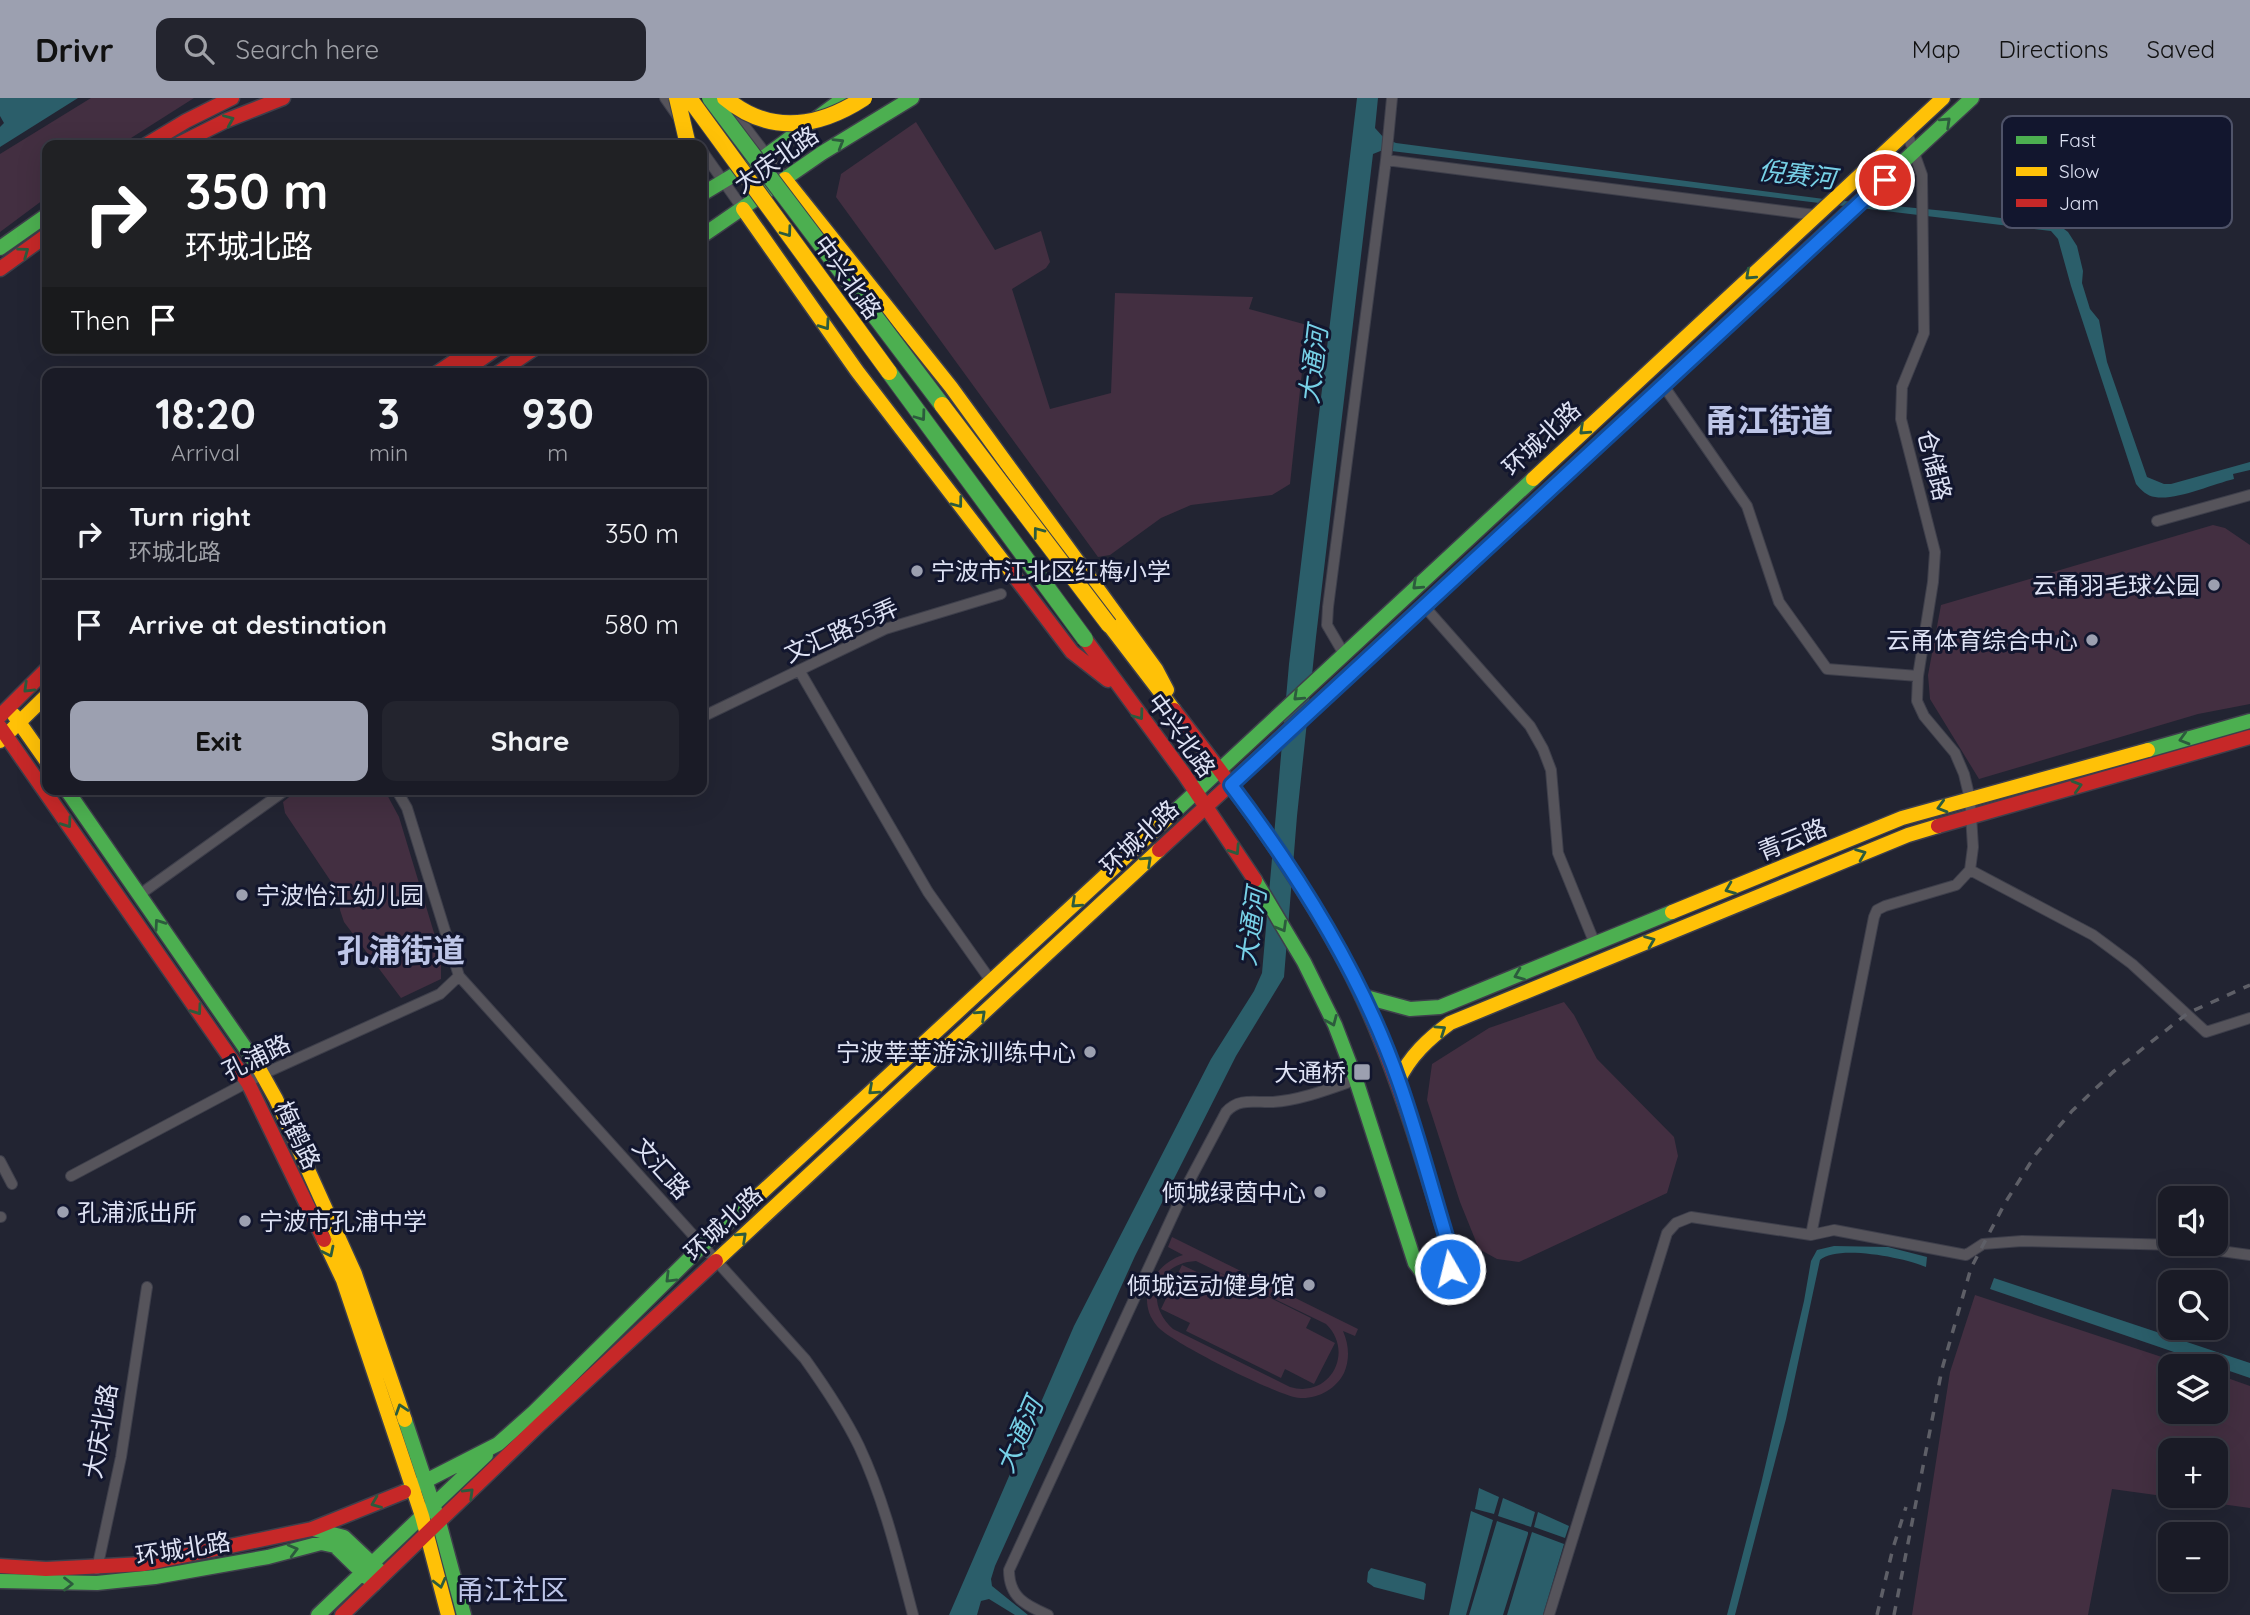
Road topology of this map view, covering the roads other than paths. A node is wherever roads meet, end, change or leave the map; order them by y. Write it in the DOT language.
graph roads {
  1 [pos="232,98"];
  2 [pos="283,98"];
  3 [pos="665,98"];
  4 [pos="677,98"];
  5 [pos="689,98"];
  6 [pos="710,98"];
  7 [pos="724,98"];
  8 [pos="844,98"];
  9 [pos="864,98"];
  10 [pos="912,98"];
  11 [pos="1392,98"];
  12 [pos="1972,98"];
  13 [pos="1936,101"];
  14 [pos="830,104"];
  15 [pos="1906,130"];
  16 [pos="154,140"];
  17 [pos="187,140"];
  18 [pos="687,140"];
  19 [pos="694,140"];
  20 [pos="1914,152"];
  21 [pos="767,155"];
  22 [pos="707,158"];
  23 [pos="1386,159"];
  24 [pos="785,179"];
  25 [pos="722,180"];
  26 [pos="707,190"];
  27 [pos="743,209"];
  28 [pos="1815,215"];
  29 [pos="42,219"];
  30 [pos="707,233"];
  31 [pos="42,239"];
  32 [pos="0,248"];
  33 [pos="0,269"];
  34 [pos="465,354"];
  35 [pos="488,354"];
  36 [pos="526,354"];
  37 [pos="445,368"];
  38 [pos="468,368"];
  39 [pos="505,368"];
  40 [pos="1663,385"];
  41 [pos="2250,495"];
  42 [pos="2157,520"];
  43 [pos="1002,594"];
  44 [pos="1424,607"];
  45 [pos="1343,654"];
  46 [pos="799,670"];
  47 [pos="42,674"];
  48 [pos="1918,676"];
  49 [pos="1124,693"];
  50 [pos="42,700"];
  51 [pos="4,711"];
  52 [pos="707,715"];
  53 [pos="2250,721"];
  54 [pos="19,722"];
  55 [pos="1183,723"];
  56 [pos="2,735"];
  57 [pos="2250,737"];
  58 [pos="42,755"];
  59 [pos="1219,770"];
  60 [pos="1231,785"];
  61 [pos="1195,791"];
  62 [pos="42,792"];
  63 [pos="44,795"];
  64 [pos="70,795"];
  65 [pos="279,795"];
  66 [pos="399,795"];
  67 [pos="1970,799"];
  68 [pos="1206,806"];
  69 [pos="1971,816"];
  70 [pos="1970,870"];
  71 [pos="139,895"];
  72 [pos="1595,944"];
  73 [pos="459,976"];
  74 [pos="992,981"];
  75 [pos="1362,996"];
  76 [pos="2250,1018"];
  77 [pos="264,1074"];
  78 [pos="1355,1080"];
  79 [pos="1398,1081"];
  80 [pos="248,1083"];
  81 [pos="0,1161"];
  82 [pos="71,1176"];
  83 [pos="12,1184"];
  84 [pos="1811,1235"];
  85 [pos="703,1245"];
  86 [pos="2250,1255"];
  87 [pos="717,1260"];
  88 [pos="147,1287"];
  89 [pos="498,1444"];
  90 [pos="419,1484"];
  91 [pos="428,1511"];
  92 [pos="433,1527"];
  93 [pos="312,1529"];
  94 [pos="0,1566"];
  95 [pos="367,1568"];
  96 [pos="97,1575"];
  97 [pos="379,1579"];
  98 [pos="0,1581"];
  99 [pos="318,1615"];
  100 [pos="342,1615"];
  101 [pos="449,1615"];
  102 [pos="464,1615"];
  103 [pos="914,1615"];
  104 [pos="1048,1615"];
  105 [pos="1549,1615"];
  1 -- 16 [label="main road"];
  17 -- 2 [label="main road, one-way"];
  3 -- 19 [label="street"];
  4 -- 18 [label="main road, bridge"];
  5 -- 49 [label="main road, 中兴北路, one-way, bridge"];
  55 -- 6 [label="main road, 中兴北路, one-way, bridge"];
  7 -- 9 [label="main road, bridge"];
  7 -- 21 [label="street"];
  8 -- 14 [label="main road, 大庆北路"];
  24 -- 10 [label="main road, 大庆北路, one-way"];
  11 -- 23 [label="street"];
  20 -- 12 [label="main road, 环城北路, one-way"];
  13 -- 15 [label="main road, 环城北路"];
  14 -- 21 [label="main road, 大庆北路"];
  15 -- 20 [label="street, 仓储路"];
  15 -- 28 [label="main road, 环城北路"];
  20 -- 40 [label="main road, 环城北路"];
  20 -- 48 [label="street, 仓储路"];
  21 -- 24 [label="street"];
  21 -- 25 [label="main road, 大庆北路"];
  22 -- 25 [label="street"];
  23 -- 28 [label="street"];
  23 -- 45 [label="street"];
  24 -- 27 [label="main road, 大庆北路"];
  24 -- 55 [label="main road"];
  25 -- 26 [label="main road, 大庆北路"];
  25 -- 27 [label="street"];
  27 -- 30 [label="main road, 大庆北路"];
  27 -- 49 [label="main road, one-way"];
  28 -- 45 [label="main road, 环城北路, one-way"];
  29 -- 32 [label="main road"];
  33 -- 31 [label="main road, one-way"];
  34 -- 37 [label="main road"];
  35 -- 38 [label="main road"];
  36 -- 39 [label="main road"];
  40 -- 44 [label="main road, 环城北路"];
  40 -- 48 [label="street"];
  41 -- 42 [label="street"];
  43 -- 46 [label="street, 文汇路35弄"];
  44 -- 60 [label="main road, 环城北路"];
  44 -- 72 [label="street"];
  45 -- 59 [label="main road, 环城北路, one-way"];
  46 -- 52 [label="street, 文汇路35弄"];
  46 -- 74 [label="street"];
  47 -- 51 [label="main road, one-way"];
  48 -- 67 [label="street, 仓储路"];
  49 -- 61 [label="main road, 中兴北路, one-way"];
  50 -- 54 [label="main road"];
  51 -- 54 [label="main road"];
  53 -- 67 [label="main road, 青云路, one-way"];
  54 -- 56 [label="main road"];
  54 -- 58 [label="main road"];
  55 -- 59 [label="main road, 中兴北路"];
  56 -- 62 [label="main road, 梅鹤路, one-way"];
  69 -- 57 [label="main road, 青云路, one-way"];
  59 -- 60 [label="main road, 中兴北路"];
  59 -- 61 [label="main road, 环城北路"];
  60 -- 68 [label="main road, 环城北路"];
  60 -- 75 [label="main road, 中兴北路"];
  61 -- 68 [label="main road, 中兴北路"];
  61 -- 74 [label="main road, 环城北路, one-way"];
  63 -- 80 [label="main road, 梅鹤路, one-way"];
  64 -- 71 [label="main road, 梅鹤路"];
  65 -- 71 [label="street"];
  66 -- 73 [label="street, 文汇路"];
  67 -- 69 [label="street, 仓储路"];
  67 -- 72 [label="main road, 青云路, one-way"];
  68 -- 78 [label="main road, 中兴北路, one-way"];
  87 -- 68 [label="main road, 环城北路, one-way"];
  69 -- 70 [label="street, 仓储路"];
  79 -- 69 [label="main road, 青云路, one-way"];
  70 -- 76 [label="street"];
  70 -- 84 [label="street"];
  77 -- 71 [label="main road, 梅鹤路, one-way"];
  72 -- 75 [label="main road, 青云路, one-way"];
  73 -- 77 [label="street, 孔浦路"];
  73 -- 85 [label="street, 文汇路"];
  74 -- 85 [label="main road, 环城北路, one-way"];
  75 -- 79 [label="main road, 中兴北路"];
  77 -- 80 [label="street, 孔浦路"];
  90 -- 77 [label="main road, 梅鹤路, one-way"];
  78 -- 79 [label="main road, 中兴北路"];
  78 -- 104 [label="street"];
  80 -- 82 [label="street, 孔浦路"];
  80 -- 90 [label="main road, 梅鹤路, one-way"];
  81 -- 83 [label="street"];
  84 -- 86 [label="street"];
  84 -- 105 [label="street"];
  85 -- 87 [label="street, 文汇路"];
  85 -- 89 [label="main road, 环城北路, one-way"];
  92 -- 87 [label="main road, 环城北路, one-way"];
  87 -- 103 [label="street, 文汇路"];
  88 -- 96 [label="street, 大庆北路"];
  89 -- 90 [label="main road, 环城北路"];
  89 -- 91 [label="main road, 环城北路"];
  90 -- 91 [label="main road, 梅鹤路"];
  90 -- 93 [label="main road, 环城北路, one-way"];
  91 -- 92 [label="main road, 梅鹤路"];
  91 -- 95 [label="main road, 环城北路"];
  92 -- 97 [label="main road, 环城北路"];
  92 -- 101 [label="main road, 梅鹤路, one-way"];
  92 -- 102 [label="main road, 梅鹤路"];
  93 -- 95 [label="main road, 环城北路"];
  93 -- 96 [label="main road, 环城北路"];
  94 -- 96 [label="main road, 环城北路"];
  96 -- 95 [label="main road, 环城北路, one-way"];
  95 -- 97 [label="main road, 环城北路"];
  95 -- 99 [label="main road"];
  98 -- 96 [label="main road, 环城北路, one-way"];
  97 -- 100 [label="main road"];
}
